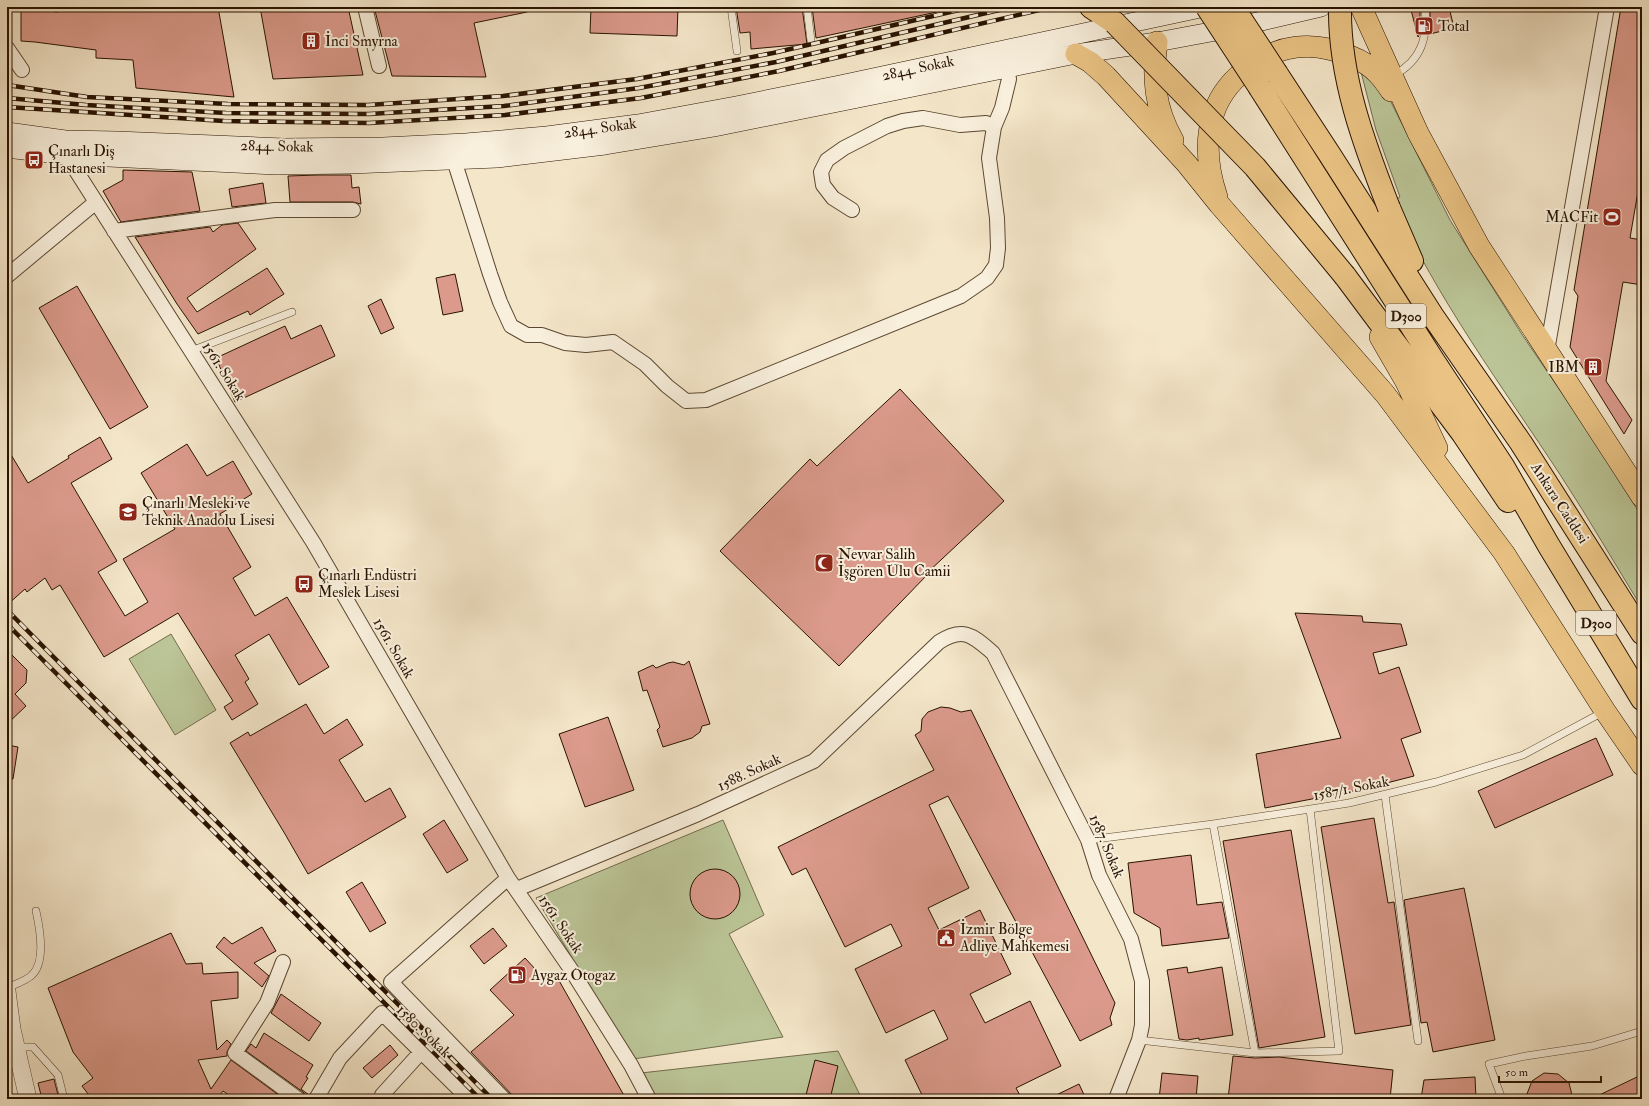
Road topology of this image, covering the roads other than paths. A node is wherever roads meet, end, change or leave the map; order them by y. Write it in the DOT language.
graph roads {
  1 [pos="365,7"];
  2 [pos="731,7"];
  3 [pos="807,7"];
  4 [pos="1091,7"];
  5 [pos="1098,7"];
  6 [pos="1206,7"];
  7 [pos="1233,7"];
  8 [pos="1321,7"];
  9 [pos="1340,7"];
  10 [pos="1362,7"];
  11 [pos="1425,7"];
  12 [pos="1607,7"];
  13 [pos="1182,12"];
  14 [pos="1115,23"];
  15 [pos="811,41"];
  16 [pos="1157,42"];
  17 [pos="7,48"];
  18 [pos="737,51"];
  19 [pos="1076,54"];
  20 [pos="379,66"];
  21 [pos="1007,68"];
  22 [pos="22,70"];
  23 [pos="1392,76"];
  24 [pos="994,127"];
  25 [pos="7,132"];
  26 [pos="1418,133"];
  27 [pos="7,148"];
  28 [pos="65,148"];
  29 [pos="454,160"];
  30 [pos="1186,163"];
  31 [pos="96,202"];
  32 [pos="1219,204"];
  33 [pos="353,210"];
  34 [pos="852,210"];
  35 [pos="114,231"];
  36 [pos="7,276"];
  37 [pos="1345,276"];
  38 [pos="292,312"];
  39 [pos="191,351"];
  40 [pos="1547,351"];
  41 [pos="1475,375"];
  42 [pos="1455,486"];
  43 [pos="1642,497"];
  44 [pos="1549,546"];
  45 [pos="960,633"];
  46 [pos="1642,633"];
  47 [pos="1642,699"];
  48 [pos="1605,711"];
  49 [pos="1642,765"];
  50 [pos="1385,795"];
  51 [pos="1310,809"];
  52 [pos="1213,824"];
  53 [pos="1088,840"];
  54 [pos="508,878"];
  55 [pos="517,889"];
  56 [pos="36,911"];
  57 [pos="283,962"];
  58 [pos="7,990"];
  59 [pos="1642,1031"];
  60 [pos="1139,1040"];
  61 [pos="1418,1041"];
  62 [pos="421,1052"];
  63 [pos="14,1053"];
  64 [pos="1255,1053"];
  65 [pos="28,1099"];
  66 [pos="64,1099"];
  67 [pos="298,1099"];
  68 [pos="316,1099"];
  69 [pos="386,1099"];
  70 [pos="469,1099"];
  71 [pos="504,1099"];
  72 [pos="650,1099"];
  73 [pos="1116,1099"];
  74 [pos="1502,1099"];
  1 -- 20 [label="street"];
  2 -- 18 [label="lane"];
  3 -- 15 [label="lane"];
  4 -- 14 [label="highway"];
  5 -- 14 [label="highway"];
  6 -- 13 [label="main road, 2844. Sokak"];
  6 -- 44 [label="highway, D300, bridge"];
  7 -- 41 [label="highway, D300, bridge"];
  8 -- 16 [label="main road, 2844. Sokak"];
  9 -- 41 [label="highway, bridge"];
  10 -- 23 [label="main road"];
  11 -- 23 [label="lane"];
  12 -- 40 [label="street"];
  13 -- 16 [label="main road"];
  13 -- 28 [label="main road, 2844. Sokak"];
  14 -- 37 [label="highway, bridge"];
  16 -- 19 [label="main road, 2844. Sokak"];
  16 -- 30 [label="main road"];
  17 -- 22 [label="street"];
  19 -- 21 [label="main road, 2844. Sokak"];
  19 -- 30 [label="main road"];
  21 -- 24 [label="street"];
  21 -- 29 [label="main road, 2844. Sokak"];
  23 -- 26 [label="main road"];
  24 -- 29 [label="street"];
  24 -- 34 [label="street"];
  25 -- 28 [label="main road, 2844. Sokak"];
  26 -- 32 [label="main road"];
  26 -- 40 [label="main road"];
  27 -- 28 [label="main road, 2844. Sokak"];
  28 -- 29 [label="main road, 2844. Sokak"];
  28 -- 31 [label="street, 1561. Sokak"];
  30 -- 32 [label="main road"];
  31 -- 35 [label="street, 1561. Sokak"];
  31 -- 36 [label="street"];
  32 -- 42 [label="main road"];
  33 -- 35 [label="street"];
  35 -- 39 [label="street, 1561. Sokak"];
  37 -- 42 [label="main road"];
  37 -- 44 [label="highway"];
  38 -- 39 [label="lane"];
  39 -- 54 [label="street, 1561. Sokak"];
  40 -- 43 [label="main road"];
  41 -- 46 [label="highway, Ankara Caddesi / D300"];
  42 -- 48 [label="main road"];
  44 -- 47 [label="highway, D300"];
  45 -- 53 [label="street, 1587. Sokak"];
  45 -- 55 [label="street, 1588. Sokak"];
  48 -- 49 [label="main road"];
  48 -- 50 [label="lane, 1587/1. Sokak"];
  50 -- 51 [label="lane, 1587/1. Sokak"];
  50 -- 61 [label="lane"];
  51 -- 52 [label="lane, 1587/1. Sokak"];
  51 -- 64 [label="lane"];
  52 -- 53 [label="lane, 1587/1. Sokak"];
  52 -- 64 [label="lane"];
  53 -- 60 [label="street, 1587. Sokak"];
  54 -- 55 [label="street, 1561. Sokak"];
  54 -- 71 [label="street"];
  55 -- 72 [label="street, 1561. Sokak"];
  56 -- 58 [label="lane"];
  57 -- 67 [label="street"];
  58 -- 63 [label="street"];
  59 -- 74 [label="lane"];
  60 -- 64 [label="lane"];
  60 -- 73 [label="street, 1587. Sokak"];
  62 -- 68 [label="street, 1580. Sokak"];
  62 -- 69 [label="street"];
  62 -- 70 [label="street, 1580. Sokak"];
  63 -- 65 [label="street"];
  63 -- 66 [label="lane"];
}
